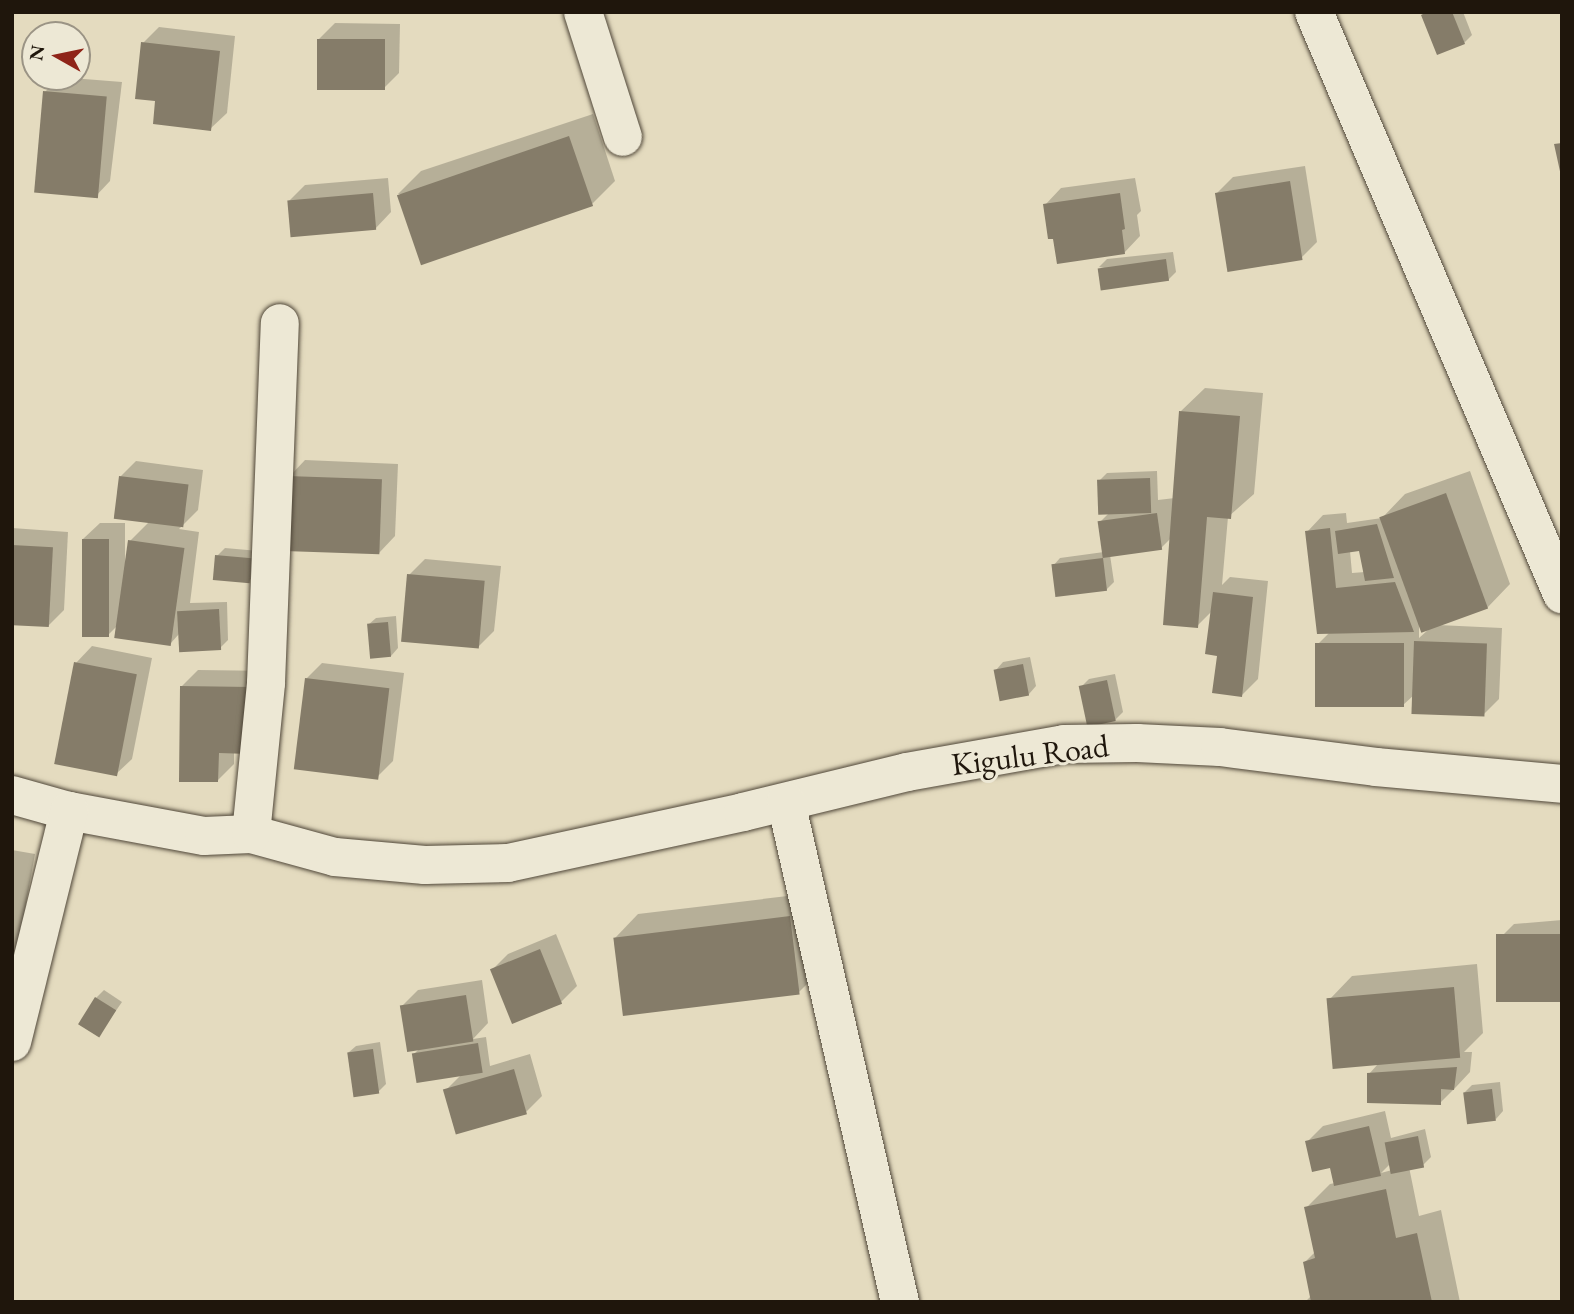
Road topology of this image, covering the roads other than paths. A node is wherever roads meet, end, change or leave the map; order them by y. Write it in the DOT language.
graph roads {
  1 [pos="583,12"];
  2 [pos="1314,12"];
  3 [pos="623,137"];
  4 [pos="281,323"];
  5 [pos="1562,594"];
  6 [pos="1562,784"];
  7 [pos="12,795"];
  8 [pos="786,802"];
  9 [pos="69,811"];
  10 [pos="251,834"];
  11 [pos="12,1042"];
  12 [pos="900,1302"];
  1 -- 3 [label="street"];
  2 -- 5 [label="street"];
  4 -- 10 [label="street"];
  6 -- 8 [label="street, Kigulu Road"];
  7 -- 9 [label="street, Kigulu Road"];
  8 -- 10 [label="street, Kigulu Road"];
  8 -- 12 [label="street"];
  9 -- 10 [label="street, Kigulu Road"];
  9 -- 11 [label="street"];
}
